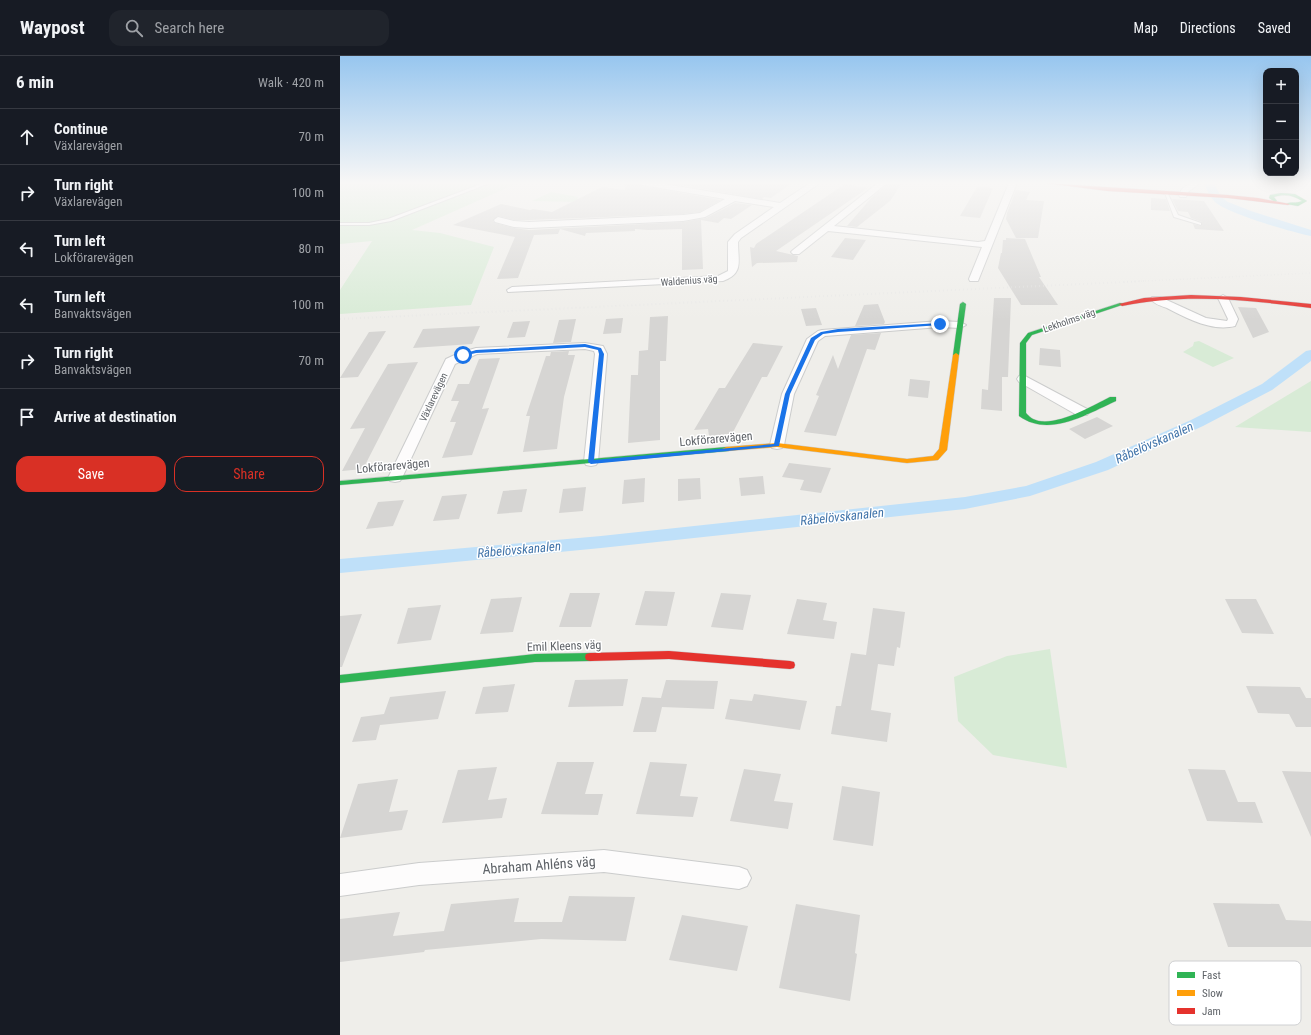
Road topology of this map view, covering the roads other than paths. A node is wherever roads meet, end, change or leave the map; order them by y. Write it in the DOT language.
graph roads {
  1 [pos="748,229"];
  2 [pos="825,229"];
  3 [pos="832,229"];
  4 [pos="994,229"];
  5 [pos="987,244"];
  6 [pos="796,252"];
  7 [pos="974,279"];
  8 [pos="512,290"];
  9 [pos="1223,298"];
  10 [pos="1156,299"];
  11 [pos="963,304"];
  12 [pos="1311,306"];
  13 [pos="960,325"];
  14 [pos="1023,379"];
  15 [pos="1113,399"];
  16 [pos="1082,412"];
  17 [pos="777,445"];
  18 [pos="591,462"];
  19 [pos="395,478"];
  20 [pos="340,483"];
  21 [pos="790,665"];
  22 [pos="340,679"];
  23 [pos="739,878"];
  24 [pos="340,885"];
  1 -- 8 [label="street, Waldenius väg"];
  2 -- 6 [label="street"];
  3 -- 5 [label="street"];
  4 -- 5 [label="street"];
  5 -- 7 [label="street"];
  9 -- 10 [label="street, Lekholms väg"];
  9 -- 10 [label="street"];
  9 -- 12 [label="street, Lekholms väg"];
  10 -- 14 [label="street, Lekholms väg"];
  11 -- 13 [label="street, Lokförarevägen"];
  13 -- 17 [label="street"];
  13 -- 17 [label="street, Lokförarevägen"];
  14 -- 16 [label="street"];
  14 -- 16 [label="street, Lekholms väg"];
  15 -- 16 [label="street, Lekholms väg"];
  17 -- 18 [label="street, Lokförarevägen"];
  18 -- 19 [label="street, Lokförarevägen"];
  18 -- 19 [label="street, Växlarevägen"];
  19 -- 20 [label="street, Lokförarevägen"];
  21 -- 22 [label="street, Emil Kleens väg"];
  23 -- 24 [label="street, Abraham Ahléns väg"];
}
